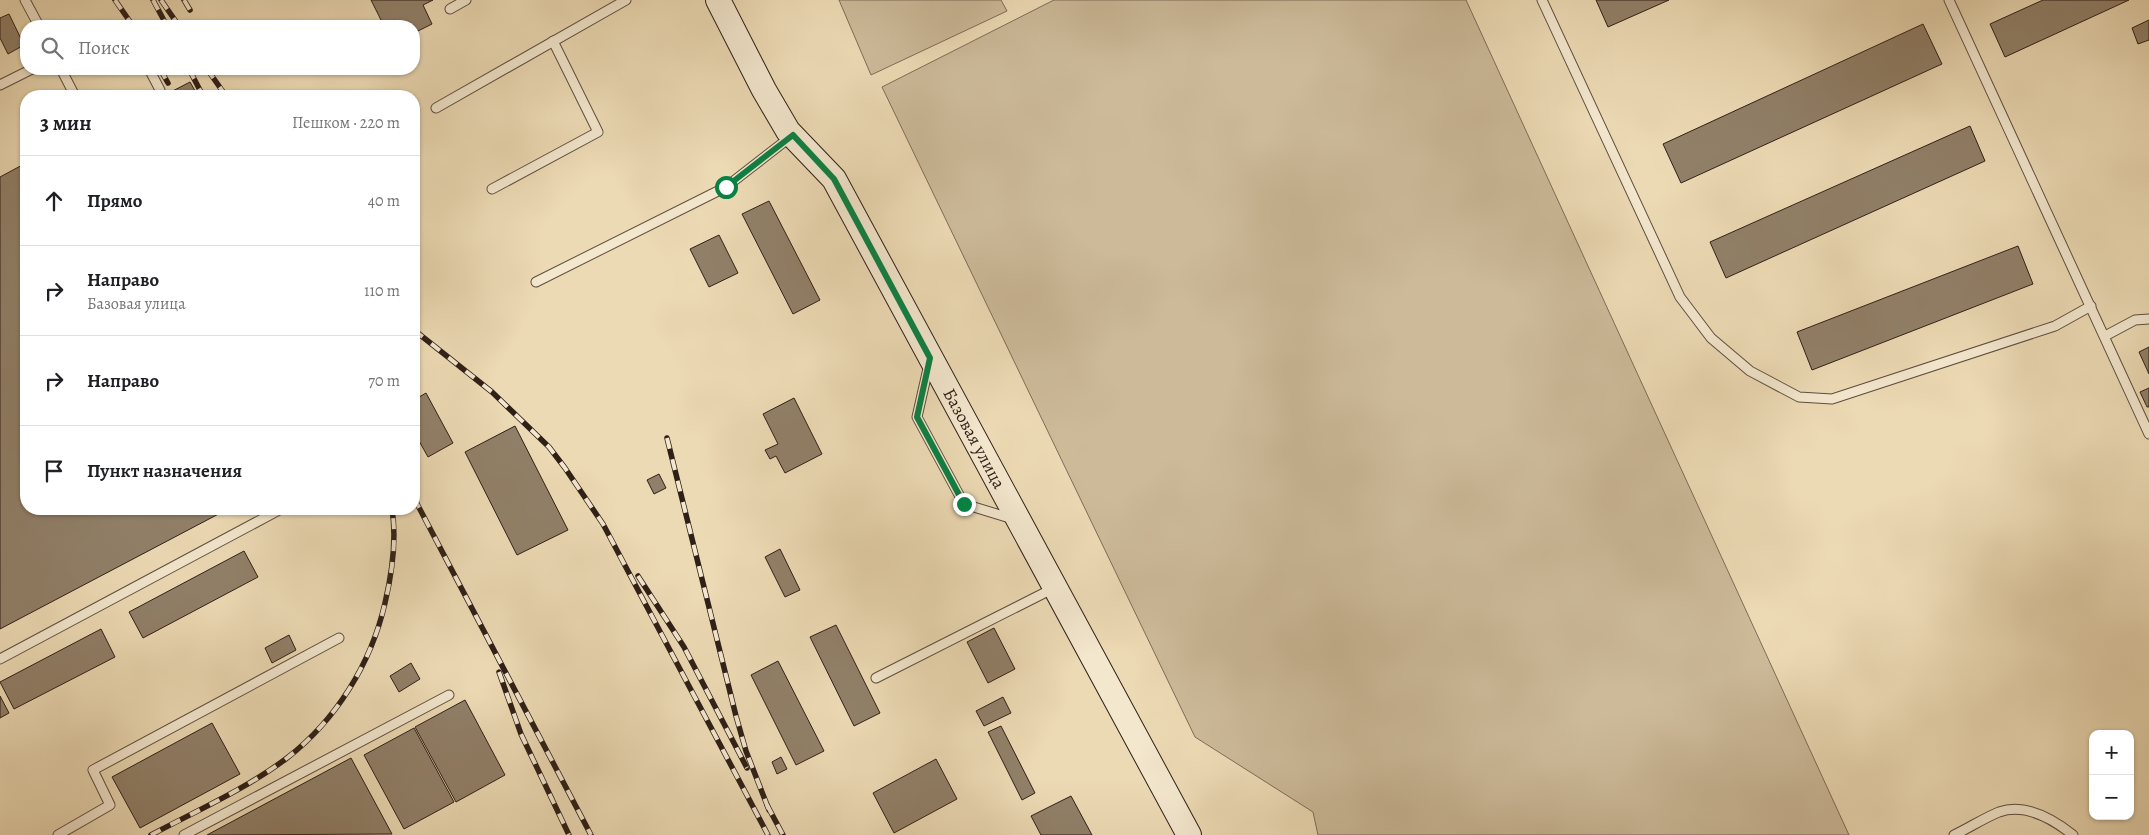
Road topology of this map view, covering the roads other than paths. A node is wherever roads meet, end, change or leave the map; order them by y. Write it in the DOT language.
graph roads {
  1 [pos="25,0"];
  2 [pos="466,0"];
  3 [pos="626,0"];
  4 [pos="718,0"];
  5 [pos="1542,0"];
  6 [pos="1949,0"];
  7 [pos="450,9"];
  8 [pos="36,20"];
  9 [pos="553,41"];
  10 [pos="20,75"];
  11 [pos="64,75"];
  12 [pos="152,75"];
  13 [pos="0,85"];
  14 [pos="72,90"];
  15 [pos="160,90"];
  16 [pos="436,108"];
  17 [pos="793,135"];
  18 [pos="492,189"];
  19 [pos="536,282"];
  20 [pos="2091,306"];
  21 [pos="2149,319"];
  22 [pos="2105,336"];
  23 [pos="930,358"];
  24 [pos="2149,434"];
  25 [pos="270,515"];
  26 [pos="1018,521"];
  27 [pos="1054,588"];
  28 [pos="338,638"];
  29 [pos="0,659"];
  30 [pos="876,678"];
  31 [pos="449,695"];
  32 [pos="58,835"];
  33 [pos="184,835"];
  34 [pos="1189,835"];
  35 [pos="1954,835"];
  36 [pos="2073,835"];
  1 -- 8 [label="lane"];
  2 -- 7 [label="lane"];
  3 -- 9 [label="lane"];
  4 -- 17 [label="street, Базовая улица"];
  5 -- 20 [label="lane"];
  6 -- 20 [label="lane"];
  9 -- 16 [label="lane"];
  9 -- 18 [label="lane"];
  10 -- 13 [label="lane"];
  11 -- 14 [label="lane"];
  12 -- 15 [label="lane"];
  17 -- 19 [label="lane"];
  17 -- 23 [label="street, Базовая улица"];
  20 -- 22 [label="lane"];
  21 -- 22 [label="lane"];
  22 -- 24 [label="lane"];
  23 -- 26 [label="street, Базовая улица"];
  23 -- 26 [label="lane"];
  25 -- 29 [label="lane"];
  26 -- 27 [label="street, Базовая улица"];
  27 -- 30 [label="lane"];
  27 -- 34 [label="street, Базовая улица"];
  28 -- 32 [label="lane"];
  31 -- 33 [label="lane"];
  35 -- 36 [label="lane"];
}
